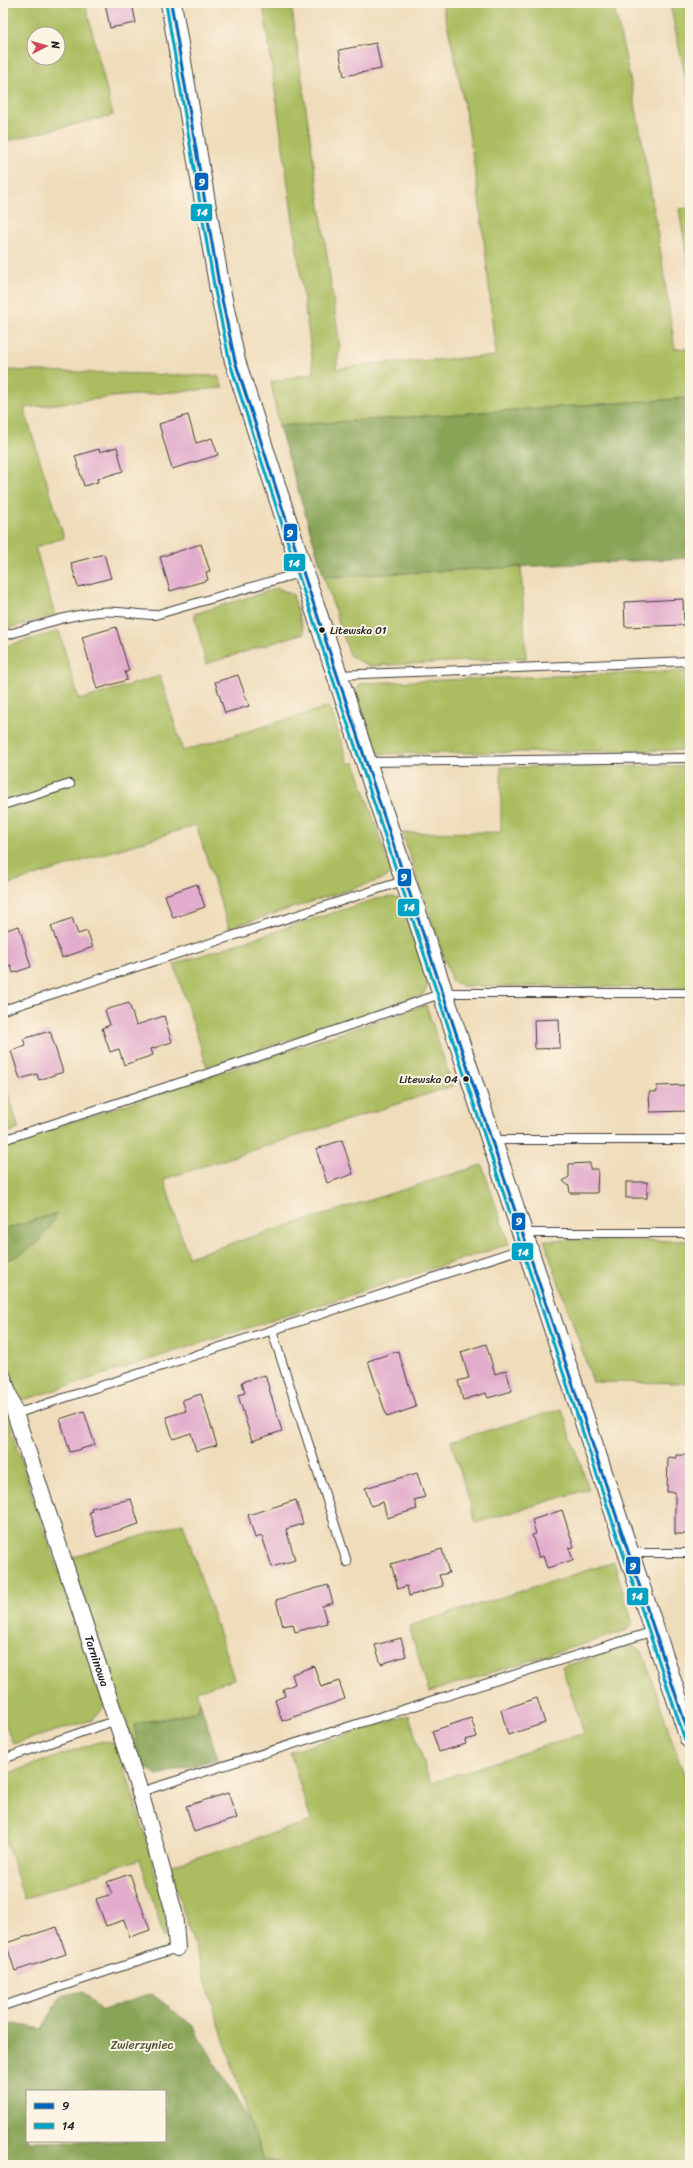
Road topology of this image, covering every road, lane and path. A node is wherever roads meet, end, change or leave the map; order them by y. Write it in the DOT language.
graph roads {
  1 [pos="171,3"];
  2 [pos="303,572"];
  3 [pos="3,636"];
  4 [pos="690,662"];
  5 [pos="337,675"];
  6 [pos="690,758"];
  7 [pos="366,762"];
  8 [pos="70,784"];
  9 [pos="3,805"];
  10 [pos="406,880"];
  11 [pos="443,993"];
  12 [pos="690,994"];
  13 [pos="3,1010"];
  14 [pos="3,1140"];
  15 [pos="492,1140"];
  16 [pos="690,1140"];
  17 [pos="690,1233"];
  18 [pos="525,1240"];
  19 [pos="272,1331"];
  20 [pos="3,1377"];
  21 [pos="15,1414"];
  22 [pos="629,1553"];
  23 [pos="690,1553"];
  24 [pos="347,1562"];
  25 [pos="654,1630"];
  26 [pos="117,1720"];
  27 [pos="690,1738"];
  28 [pos="3,1759"];
  29 [pos="140,1792"];
  30 [pos="177,1948"];
  31 [pos="3,2006"];
  1 -- 2 [label="street"];
  2 -- 3 [label="lane"];
  2 -- 5 [label="street"];
  4 -- 5 [label="lane"];
  5 -- 7 [label="street"];
  6 -- 7 [label="lane"];
  7 -- 10 [label="street"];
  8 -- 9 [label="lane"];
  10 -- 11 [label="street"];
  10 -- 13 [label="lane"];
  11 -- 12 [label="lane"];
  11 -- 14 [label="lane"];
  11 -- 15 [label="street"];
  15 -- 16 [label="lane"];
  15 -- 18 [label="street"];
  17 -- 18 [label="lane"];
  18 -- 19 [label="lane"];
  18 -- 22 [label="street"];
  19 -- 21 [label="lane"];
  19 -- 24 [label="lane"];
  20 -- 21 [label="street, Tarninowa"];
  21 -- 26 [label="street, Tarninowa"];
  22 -- 23 [label="lane"];
  22 -- 25 [label="street"];
  25 -- 27 [label="street"];
  25 -- 29 [label="lane"];
  26 -- 28 [label="lane"];
  26 -- 29 [label="street, Tarninowa"];
  29 -- 30 [label="street, Tarninowa"];
  30 -- 31 [label="lane"];
}
